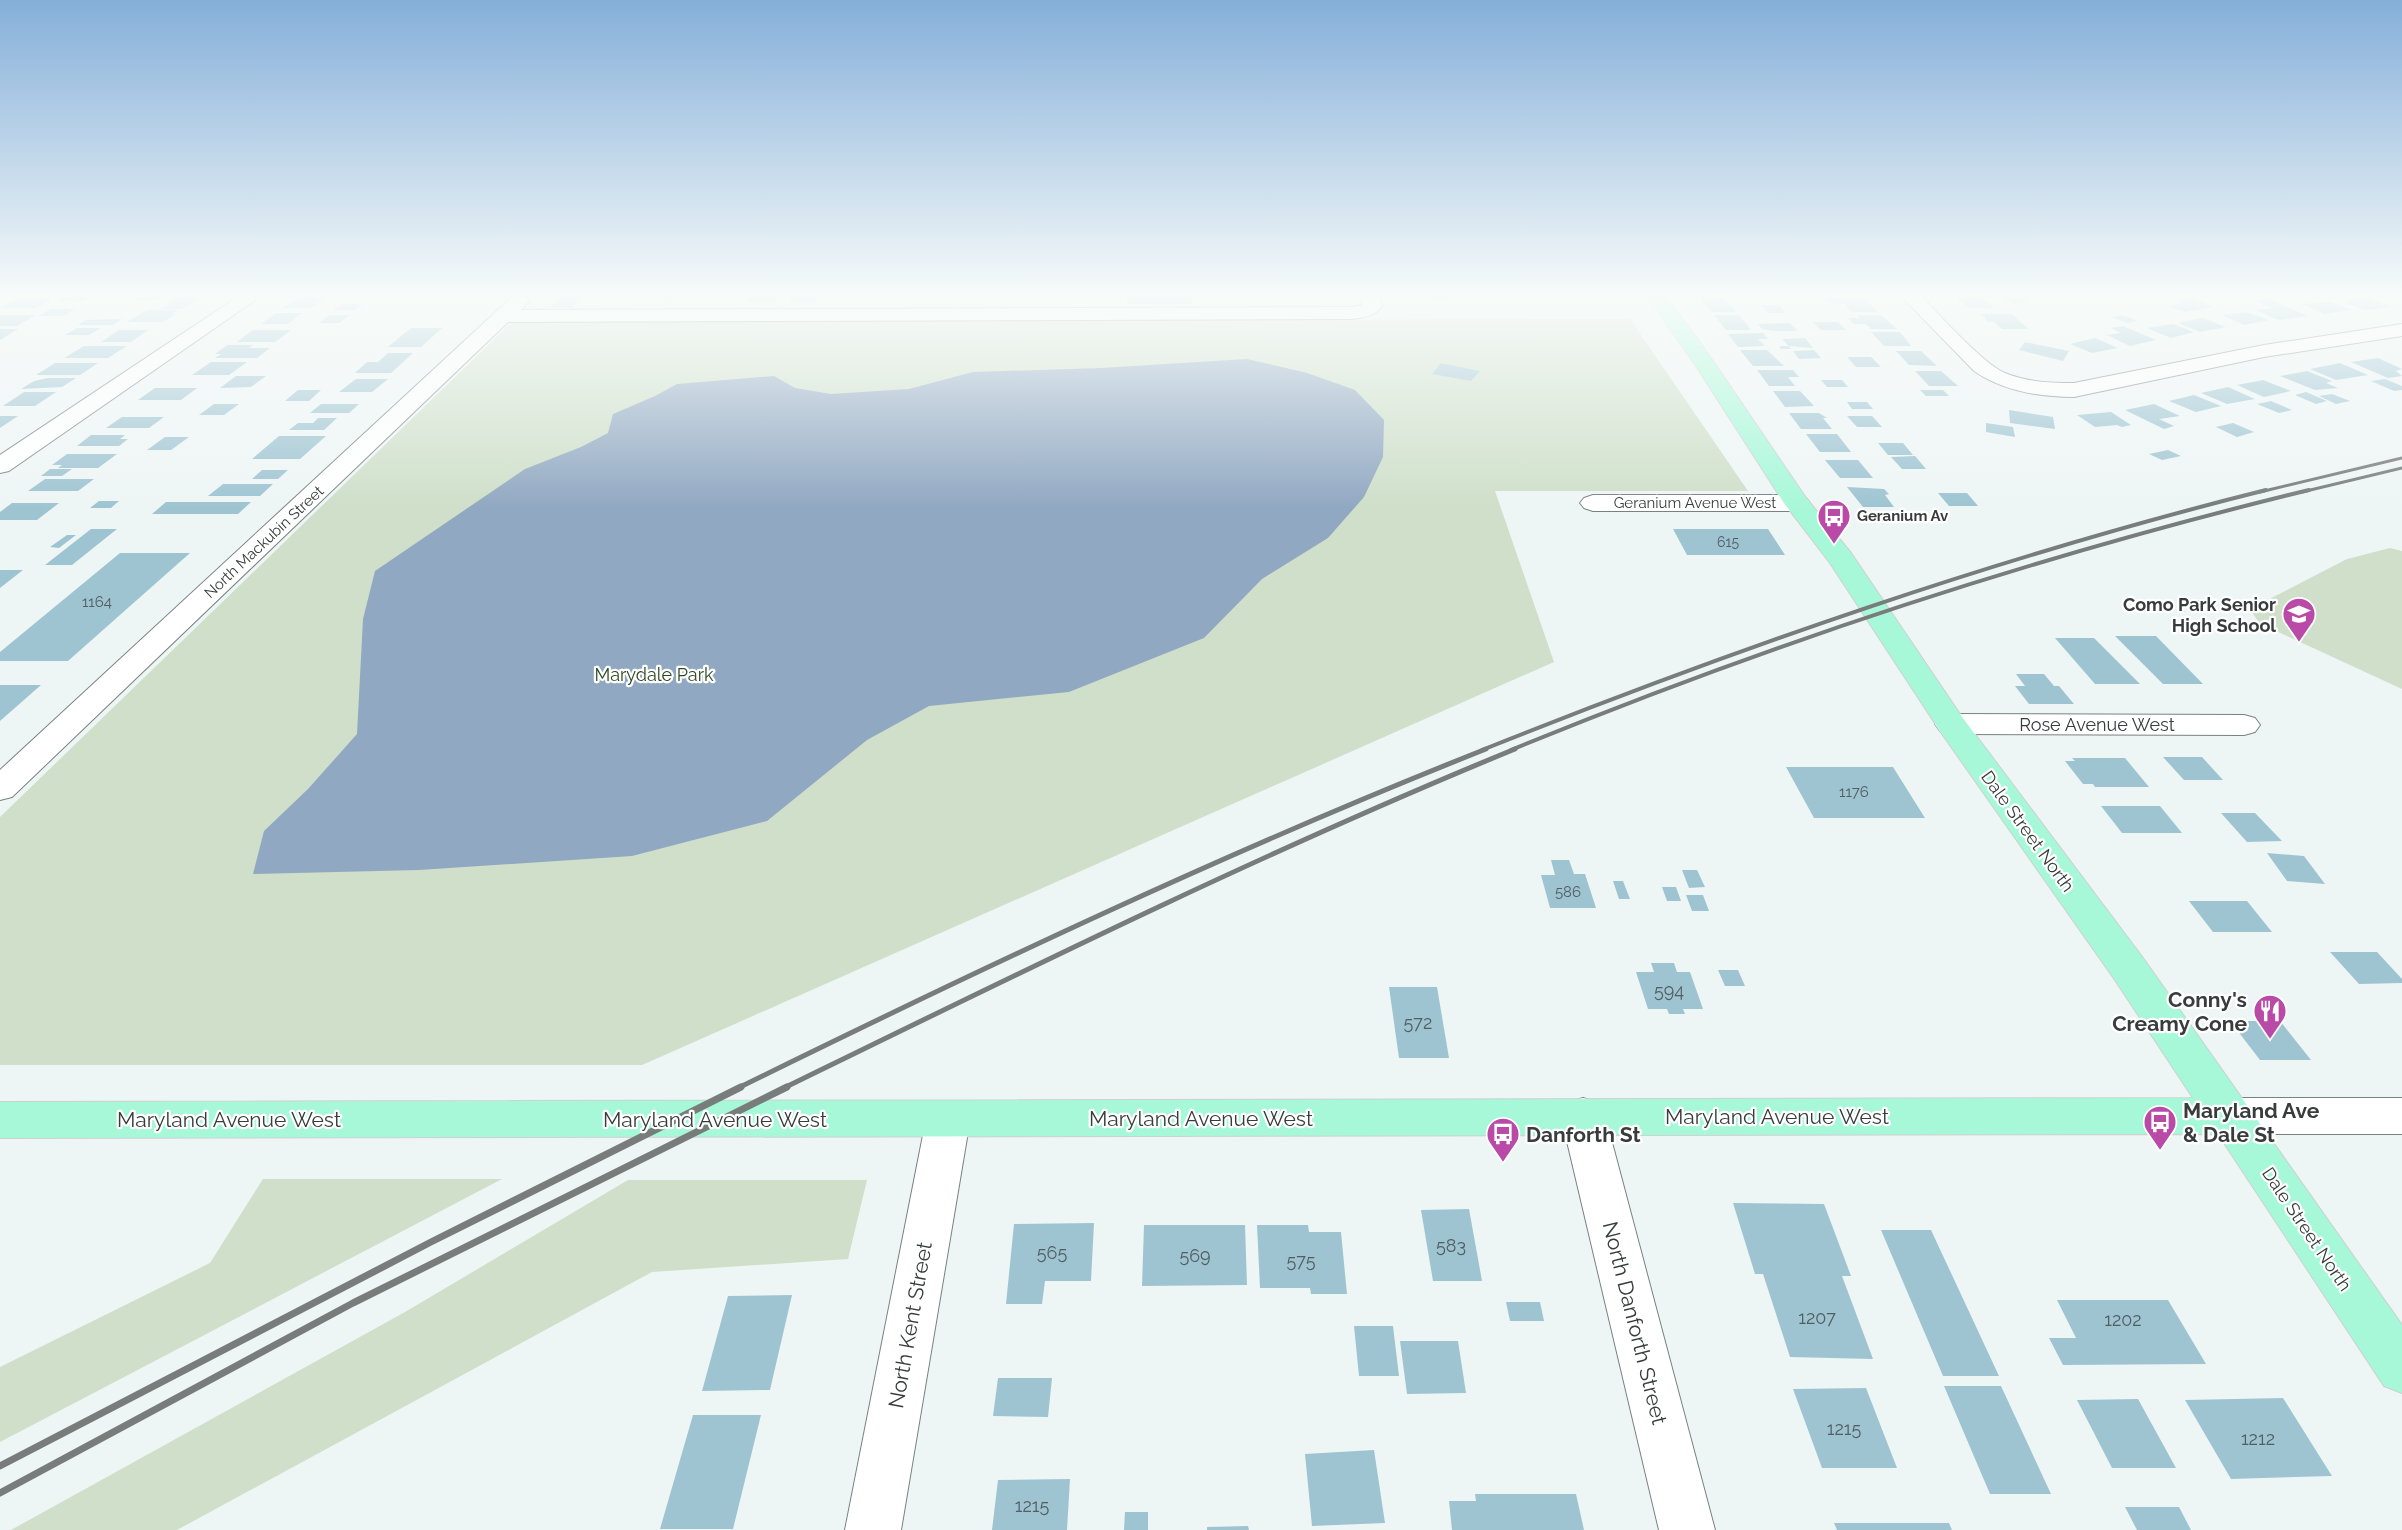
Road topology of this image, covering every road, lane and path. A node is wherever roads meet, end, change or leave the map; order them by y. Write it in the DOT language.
graph roads {
  1 [pos="149,365"];
  2 [pos="451,365"];
  3 [pos="1706,365"];
  4 [pos="1980,365"];
  5 [pos="2194,365"];
  6 [pos="0,466"];
  7 [pos="1593,503"];
  8 [pos="1797,503"];
  9 [pos="1951,724"];
  10 [pos="2244,725"];
  11 [pos="0,789"];
  12 [pos="1583,1116"];
  13 [pos="2229,1116"];
  14 [pos="2402,1116"];
  15 [pos="0,1120"];
  16 [pos="948,1120"];
  17 [pos="2402,1368"];
  18 [pos="873,1530"];
  19 [pos="1687,1530"];
  1 -- 6 [label="street"];
  2 -- 11 [label="street, North Mackubin Street"];
  3 -- 8 [label="main road, Dale Street North"];
  4 -- 5 [label="street"];
  7 -- 8 [label="street, Geranium Avenue West"];
  8 -- 9 [label="main road, Dale Street North"];
  9 -- 10 [label="street, Rose Avenue West"];
  9 -- 13 [label="main road, Dale Street North"];
  12 -- 13 [label="main road, Maryland Avenue West"];
  12 -- 16 [label="main road, Maryland Avenue West"];
  12 -- 19 [label="street, North Danforth Street"];
  13 -- 14 [label="street, Maryland Avenue West"];
  13 -- 17 [label="main road, Dale Street North"];
  15 -- 16 [label="main road, Maryland Avenue West"];
  16 -- 18 [label="street, North Kent Street"];
}
